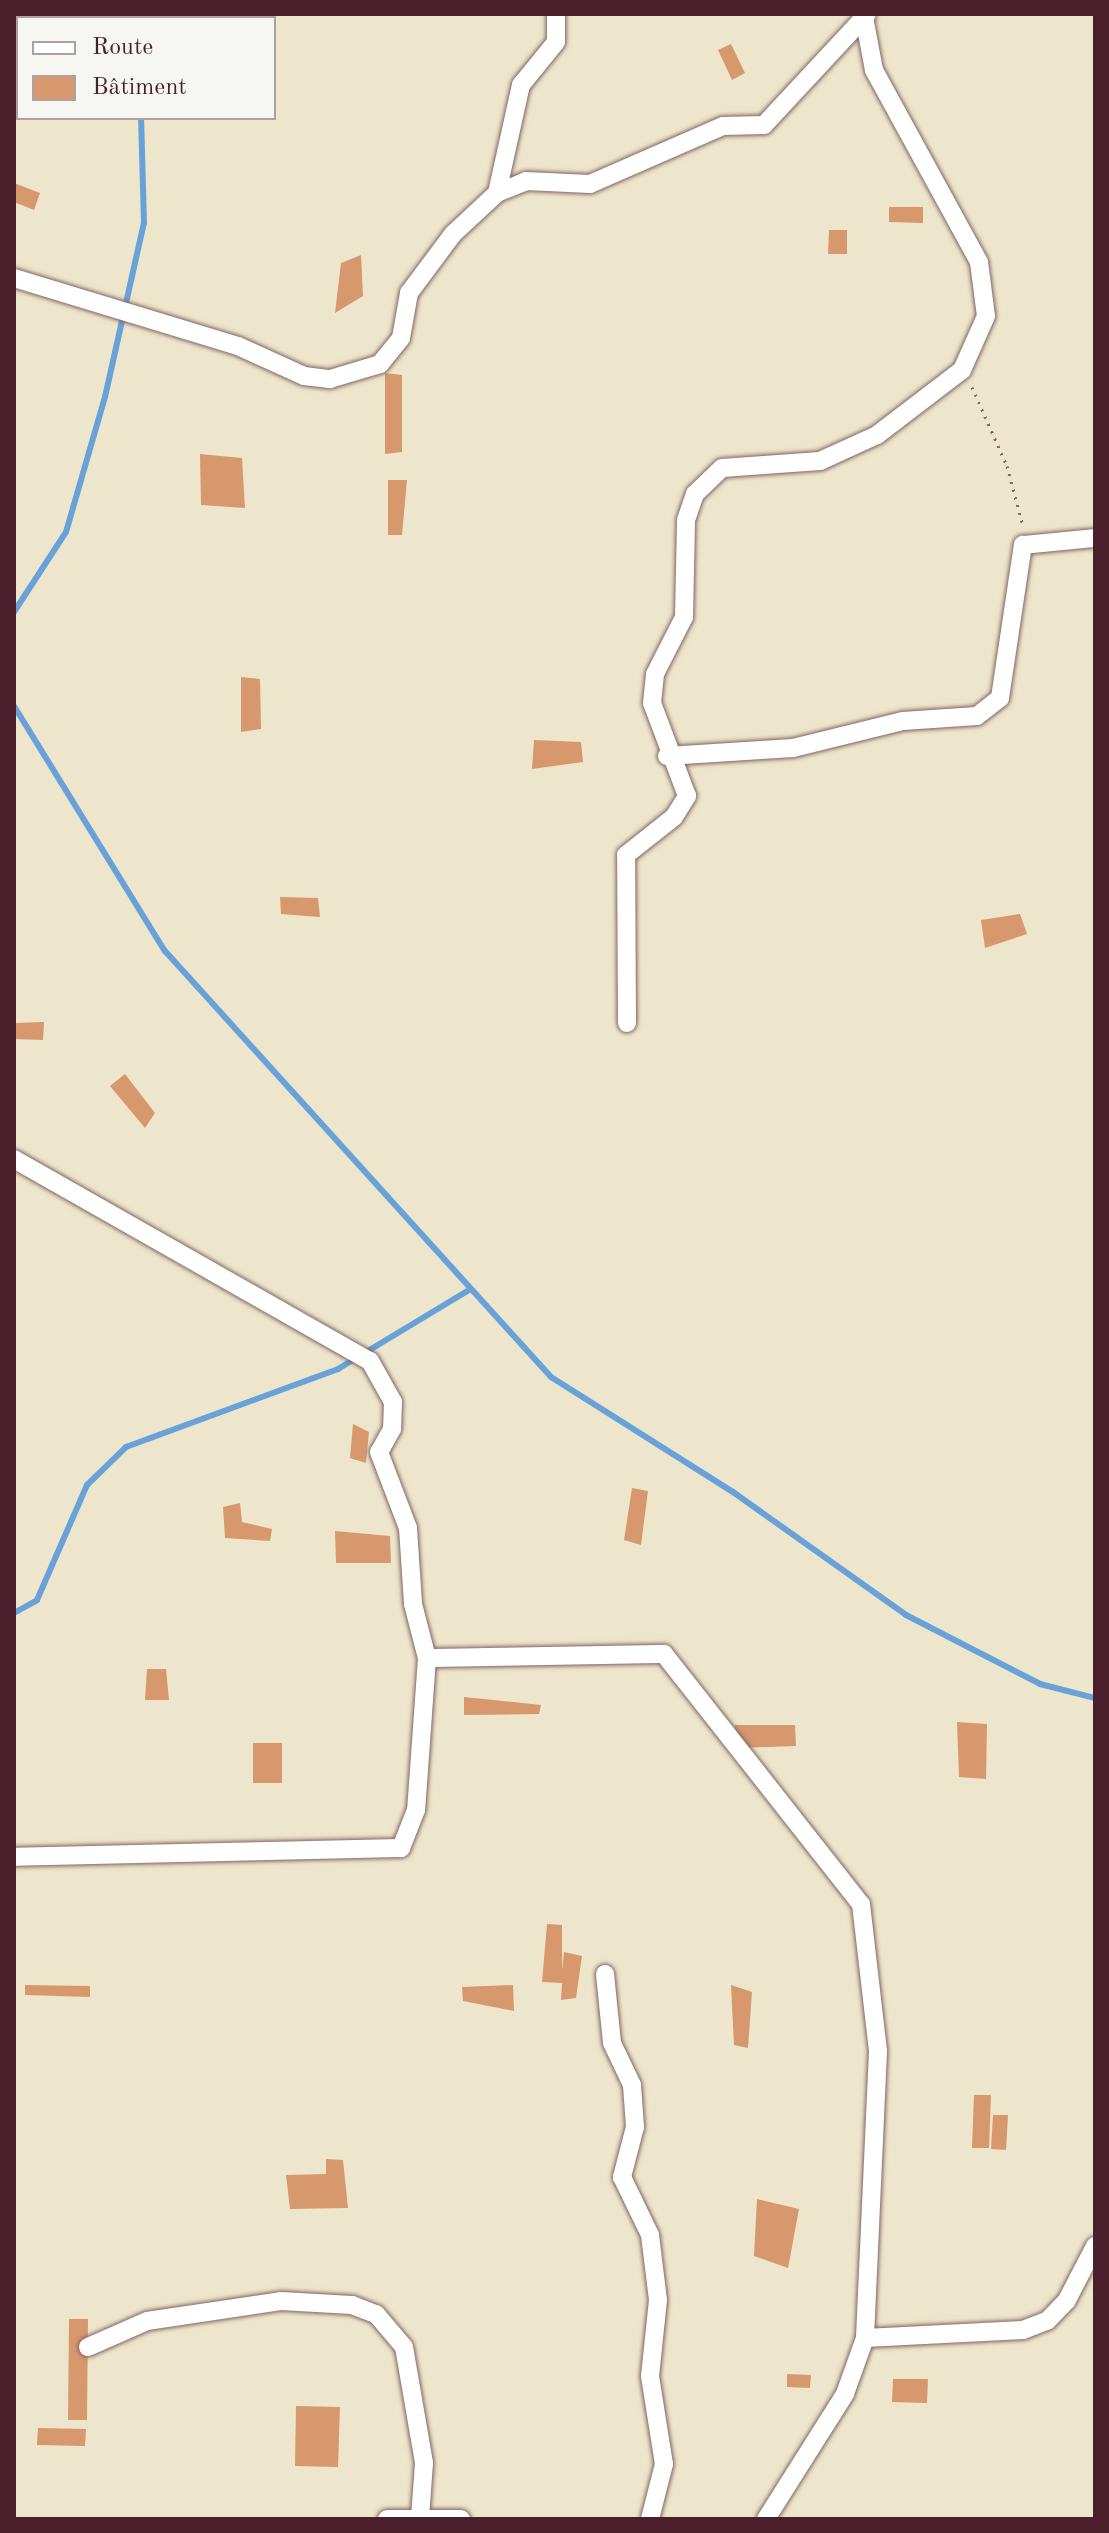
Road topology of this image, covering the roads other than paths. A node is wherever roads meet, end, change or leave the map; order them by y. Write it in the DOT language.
graph roads {
  1 [pos="556,14"];
  2 [pos="865,16"];
  3 [pos="497,193"];
  4 [pos="14,278"];
  5 [pos="1095,538"];
  6 [pos="667,756"];
  7 [pos="627,1023"];
  8 [pos="14,1159"];
  9 [pos="427,1658"];
  10 [pos="14,1857"];
  11 [pos="605,1974"];
  12 [pos="1095,2246"];
  13 [pos="865,2338"];
  14 [pos="88,2347"];
  15 [pos="420,2518"];
  16 [pos="387,2519"];
  17 [pos="461,2519"];
  18 [pos="650,2519"];
  19 [pos="766,2519"];
  1 -- 3 [label="street"];
  2 -- 3 [label="street"];
  2 -- 6 [label="street"];
  3 -- 4 [label="street"];
  5 -- 6 [label="street"];
  6 -- 7 [label="street"];
  8 -- 9 [label="street"];
  9 -- 10 [label="street"];
  9 -- 13 [label="street"];
  11 -- 18 [label="street"];
  12 -- 13 [label="street"];
  13 -- 19 [label="street"];
  14 -- 15 [label="street"];
  15 -- 16 [label="street"];
  15 -- 17 [label="street"];
}
